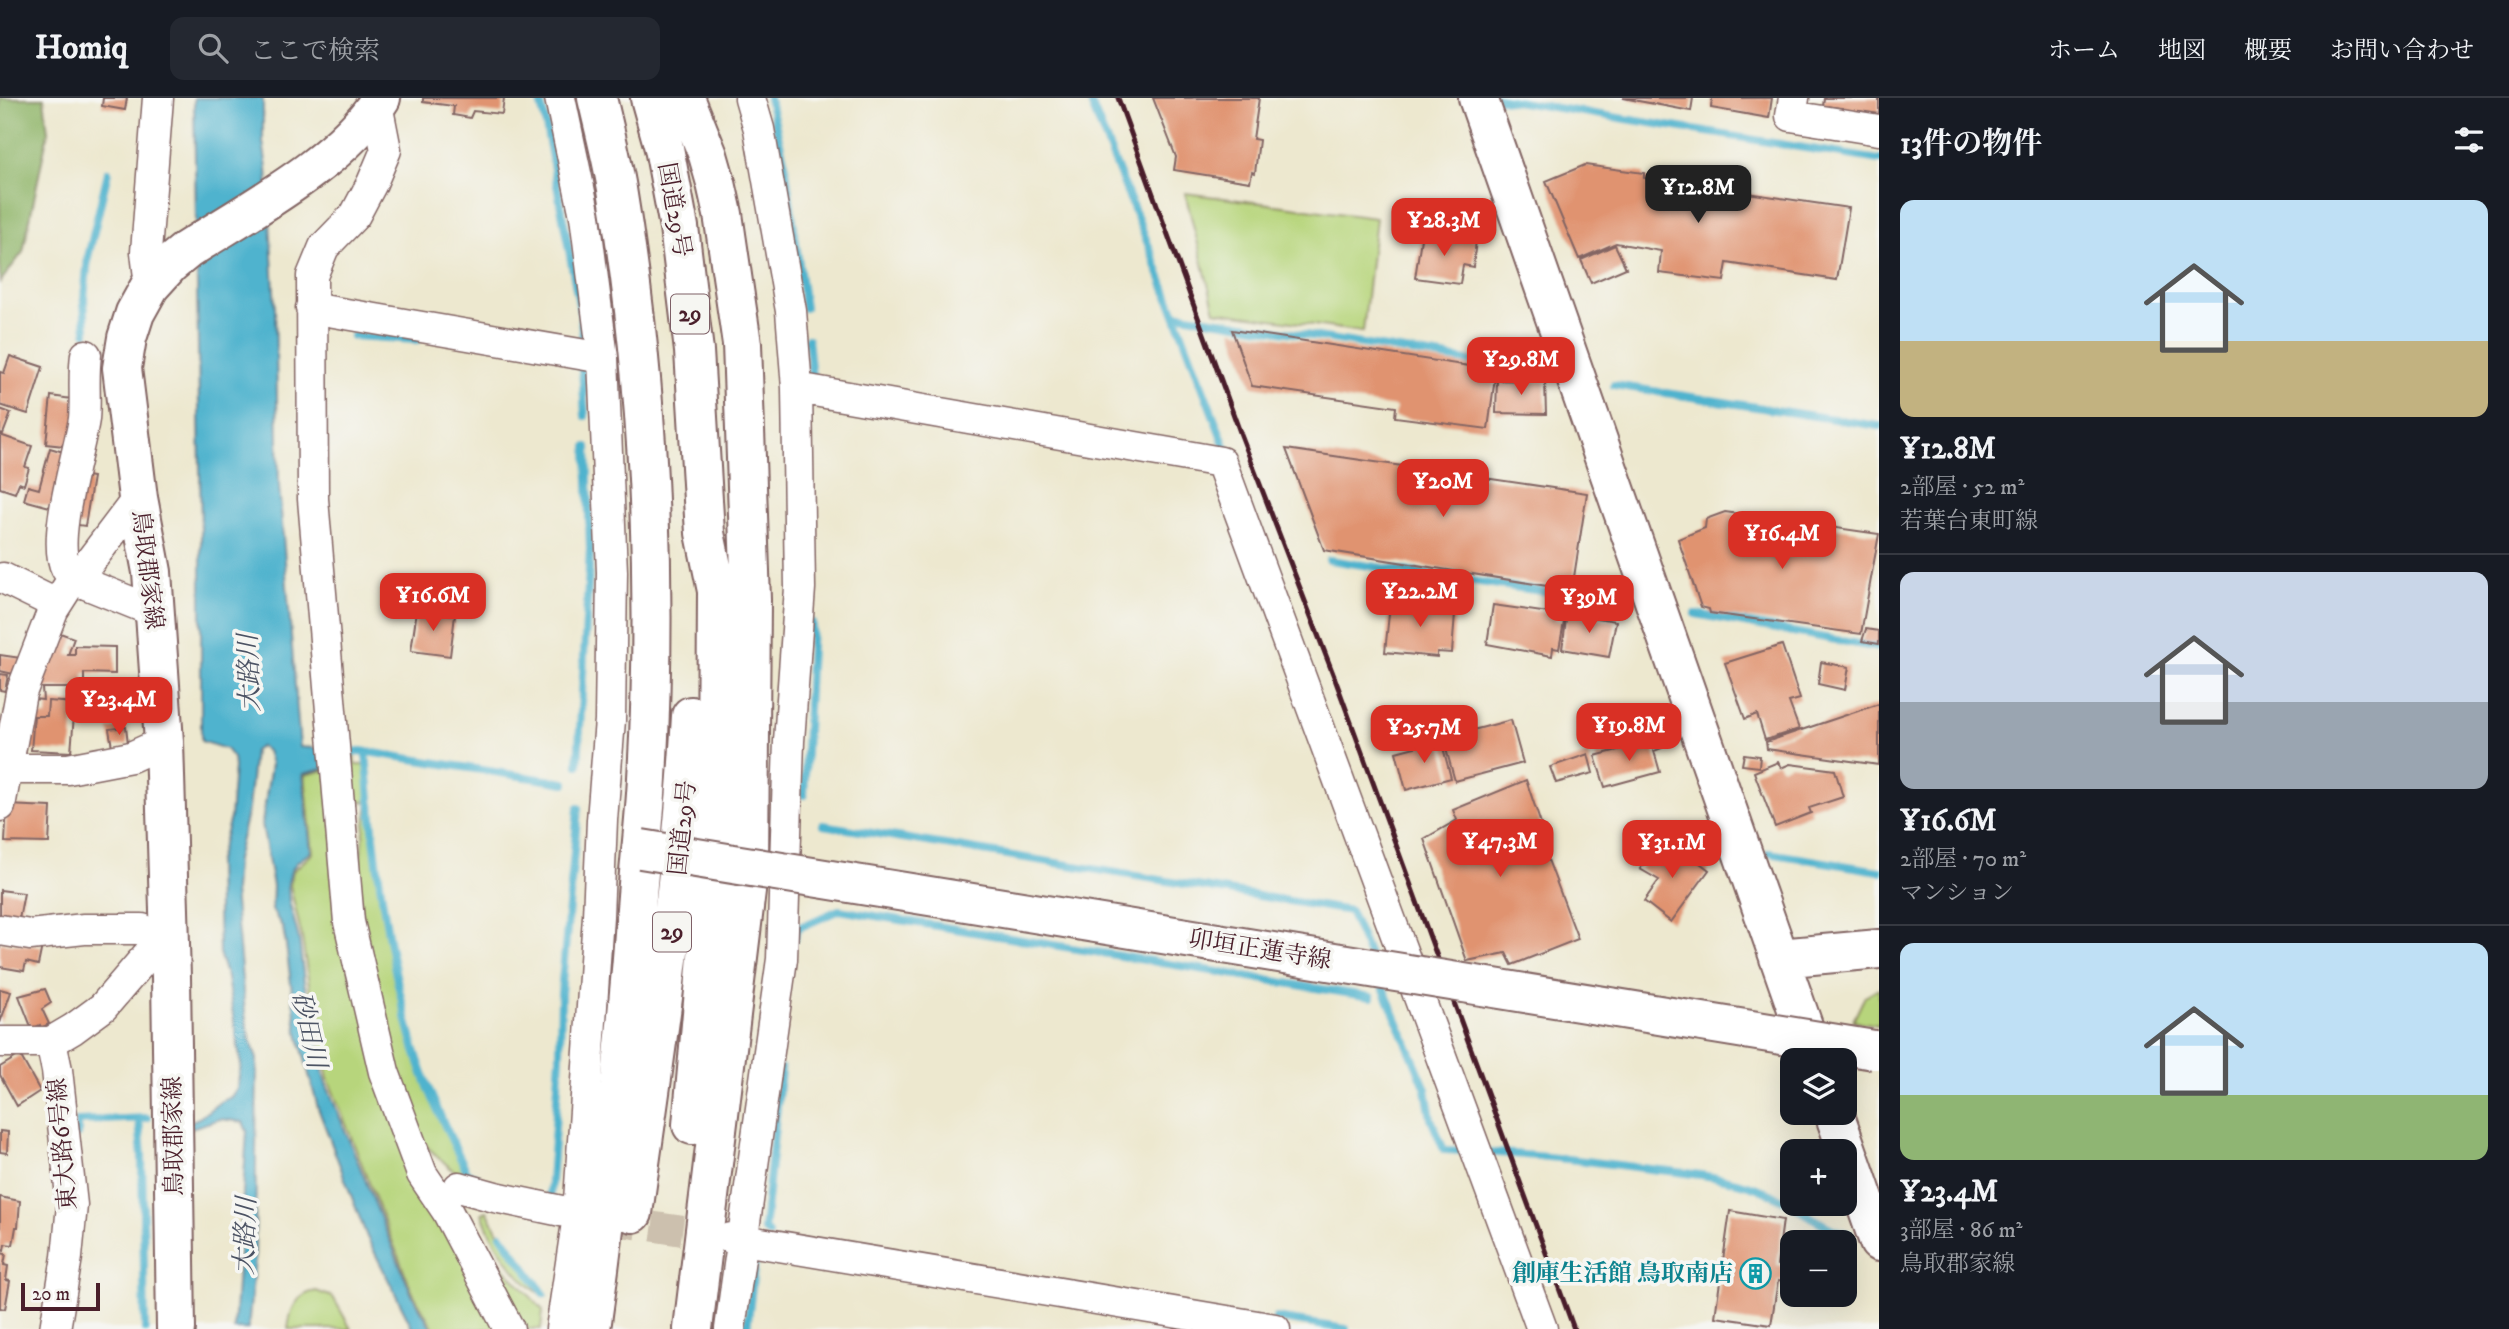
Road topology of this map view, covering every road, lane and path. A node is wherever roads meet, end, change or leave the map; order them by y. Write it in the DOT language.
graph roads {
  1 [pos="158,98"];
  2 [pos="560,98"];
  3 [pos="597,98"];
  4 [pos="650,98"];
  5 [pos="685,98"];
  6 [pos="750,98"];
  7 [pos="1478,98"];
  8 [pos="1794,98"];
  9 [pos="379,101"];
  10 [pos="1879,130"];
  11 [pos="150,286"];
  12 [pos="311,308"];
  13 [pos="86,355"];
  14 [pos="603,358"];
  15 [pos="797,388"];
  16 [pos="138,498"];
  17 [pos="705,533"];
  18 [pos="3,578"];
  19 [pos="76,580"];
  20 [pos="56,604"];
  21 [pos="153,611"];
  22 [pos="164,742"];
  23 [pos="6,769"];
  24 [pos="0,806"];
  25 [pos="640,849"];
  26 [pos="749,866"];
  27 [pos="0,930"];
  28 [pos="156,930"];
  29 [pos="1879,949"];
  30 [pos="1779,958"];
  31 [pos="0,1042"];
  32 [pos="51,1042"];
  33 [pos="1811,1048"];
  34 [pos="1876,1050"];
  35 [pos="1838,1125"];
  36 [pos="459,1187"];
  37 [pos="584,1216"];
  38 [pos="737,1239"];
  39 [pos="1879,1242"];
  40 [pos="55,1329"];
  41 [pos="176,1329"];
  42 [pos="509,1329"];
  43 [pos="561,1329"];
  44 [pos="591,1329"];
  45 [pos="618,1329"];
  46 [pos="666,1329"];
  47 [pos="693,1329"];
  48 [pos="730,1329"];
  49 [pos="1275,1329"];
  50 [pos="1542,1329"];
  1 -- 11 [label="street"];
  2 -- 14 [label="street"];
  3 -- 25 [label="main road"];
  4 -- 17 [label="main road, 国道29号 / 29"];
  5 -- 26 [label="main road"];
  6 -- 15 [label="street"];
  7 -- 30 [label="main road"];
  8 -- 10 [label="street"];
  9 -- 11 [label="main road, 鳥取郡家線"];
  9 -- 12 [label="street"];
  11 -- 16 [label="main road, 鳥取郡家線"];
  12 -- 14 [label="street"];
  12 -- 42 [label="street"];
  13 -- 19 [label="street"];
  14 -- 37 [label="street"];
  15 -- 38 [label="street"];
  15 -- 50 [label="street"];
  16 -- 19 [label="street"];
  16 -- 21 [label="main road, 鳥取郡家線"];
  17 -- 45 [label="main road, 国道29号 / 29"];
  17 -- 46 [label="main road, 国道29号 / 29"];
  18 -- 20 [label="street"];
  19 -- 20 [label="street"];
  19 -- 21 [label="street"];
  20 -- 23 [label="street"];
  21 -- 22 [label="main road, 鳥取郡家線"];
  22 -- 23 [label="street"];
  22 -- 28 [label="main road, 鳥取郡家線"];
  23 -- 24 [label="street"];
  25 -- 26 [label="main road, 卯垣正蓮寺線, bridge"];
  25 -- 44 [label="main road"];
  26 -- 34 [label="main road, 卯垣正蓮寺線, bridge"];
  26 -- 47 [label="main road"];
  27 -- 28 [label="street"];
  28 -- 32 [label="street"];
  28 -- 41 [label="main road, 鳥取郡家線"];
  29 -- 30 [label="main road"];
  30 -- 33 [label="main road"];
  31 -- 32 [label="street"];
  32 -- 40 [label="street, 東大路6号線"];
  35 -- 39 [label="main road"];
  36 -- 37 [label="street"];
  37 -- 43 [label="street"];
  38 -- 48 [label="street"];
  38 -- 49 [label="street"];
}
